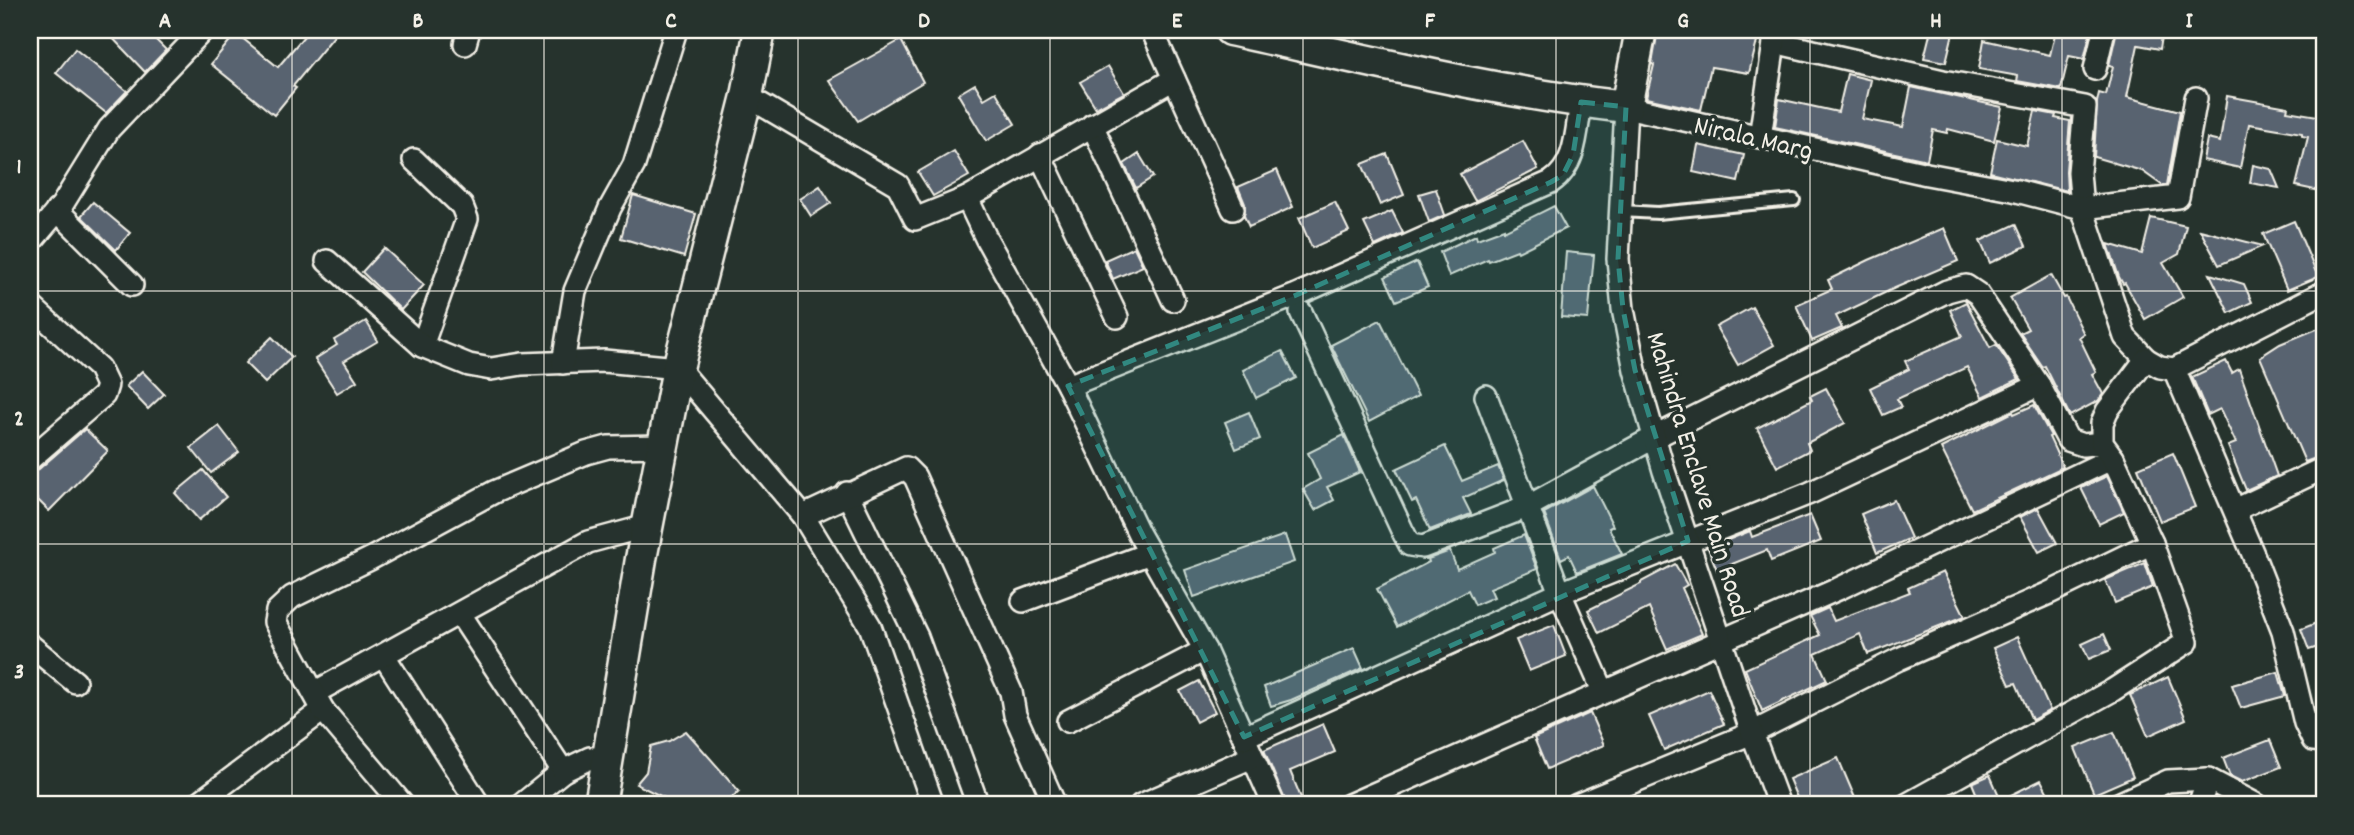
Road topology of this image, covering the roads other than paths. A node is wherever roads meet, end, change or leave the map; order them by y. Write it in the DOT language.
graph roads {
  1 [pos="203,30"];
  2 [pos="676,30"];
  3 [pos="760,30"];
  4 [pos="1152,30"];
  5 [pos="1230,30"];
  6 [pos="1641,30"];
  7 [pos="2104,30"];
  8 [pos="1775,36"];
  9 [pos="2095,69"];
  10 [pos="1174,79"];
  11 [pos="747,96"];
  12 [pos="2196,98"];
  13 [pos="1581,102"];
  14 [pos="1626,107"];
  15 [pos="1092,125"];
  16 [pos="1760,137"];
  17 [pos="1040,155"];
  18 [pos="414,160"];
  19 [pos="967,198"];
  20 [pos="1794,200"];
  21 [pos="2082,208"];
  22 [pos="1233,209"];
  23 [pos="57,210"];
  24 [pos="1621,211"];
  25 [pos="30,243"];
  26 [pos="327,261"];
  27 [pos="132,285"];
  28 [pos="2324,292"];
  29 [pos="1173,300"];
  30 [pos="30,305"];
  31 [pos="1301,312"];
  32 [pos="1117,317"];
  33 [pos="422,346"];
  34 [pos="2146,359"];
  35 [pos="563,363"];
  36 [pos="678,368"];
  37 [pos="2174,369"];
  38 [pos="2039,385"];
  39 [pos="1068,386"];
  40 [pos="1486,396"];
  41 [pos="1655,437"];
  42 [pos="662,446"];
  43 [pos="2108,451"];
  44 [pos="30,459"];
  45 [pos="2324,468"];
  46 [pos="847,493"];
  47 [pos="1527,507"];
  48 [pos="2235,510"];
  49 [pos="803,516"];
  50 [pos="647,526"];
  51 [pos="1688,541"];
  52 [pos="2152,543"];
  53 [pos="1150,553"];
  54 [pos="1560,593"];
  55 [pos="1023,601"];
  56 [pos="460,614"];
  57 [pos="1721,641"];
  58 [pos="30,645"];
  59 [pos="1205,650"];
  60 [pos="384,656"];
  61 [pos="75,682"];
  62 [pos="1603,691"];
  63 [pos="319,701"];
  64 [pos="1068,721"];
  65 [pos="1752,733"];
  66 [pos="2324,741"];
  67 [pos="1248,747"];
  68 [pos="608,758"];
  69 [pos="563,771"];
  70 [pos="2208,779"];
  71 [pos="196,805"];
  72 [pos="403,805"];
  73 [pos="479,805"];
  74 [pos="521,805"];
  75 [pos="600,805"];
  76 [pos="933,805"];
  77 [pos="978,805"];
  78 [pos="1055,805"];
  79 [pos="1141,805"];
  80 [pos="1274,805"];
  81 [pos="1349,805"];
  82 [pos="1577,805"];
  83 [pos="1779,805"];
  84 [pos="1906,805"];
  85 [pos="2116,805"];
  86 [pos="2199,805"];
  87 [pos="2257,805"];
  1 -- 23 [label="street"];
  2 -- 35 [label="street"];
  3 -- 11 [label="street"];
  4 -- 10 [label="street"];
  5 -- 13 [label="street, Nirala Marg"];
  6 -- 14 [label="street"];
  7 -- 9 [label="street"];
  8 -- 16 [label="street"];
  8 -- 21 [label="street"];
  10 -- 15 [label="street"];
  10 -- 22 [label="street"];
  11 -- 19 [label="street"];
  11 -- 36 [label="street"];
  12 -- 21 [label="street, Nirala Marg"];
  13 -- 14 [label="street, Nirala Marg"];
  13 -- 39 [label="street"];
  14 -- 16 [label="street, Nirala Marg"];
  14 -- 24 [label="street, Mahindra Enclave Main Road"];
  15 -- 17 [label="street"];
  15 -- 29 [label="street"];
  16 -- 21 [label="street, Nirala Marg"];
  17 -- 19 [label="street"];
  17 -- 32 [label="street"];
  18 -- 33 [label="street"];
  19 -- 39 [label="street"];
  20 -- 24 [label="lane"];
  21 -- 34 [label="street"];
  23 -- 25 [label="street"];
  23 -- 27 [label="street"];
  24 -- 41 [label="street, Mahindra Enclave Main Road"];
  26 -- 33 [label="street"];
  28 -- 37 [label="street"];
  30 -- 44 [label="street"];
  31 -- 47 [label="street"];
  33 -- 35 [label="street"];
  34 -- 37 [label="street"];
  34 -- 43 [label="street"];
  35 -- 36 [label="street"];
  36 -- 42 [label="street"];
  36 -- 49 [label="street"];
  37 -- 48 [label="street"];
  38 -- 41 [label="street"];
  38 -- 43 [label="street"];
  38 -- 51 [label="street"];
  39 -- 53 [label="street"];
  40 -- 47 [label="street"];
  41 -- 47 [label="street"];
  41 -- 51 [label="street, Mahindra Enclave Main Road"];
  42 -- 50 [label="street"];
  42 -- 63 [label="street"];
  43 -- 52 [label="street"];
  43 -- 57 [label="street"];
  45 -- 48 [label="street"];
  46 -- 49 [label="street"];
  46 -- 77 [label="street"];
  46 -- 78 [label="street"];
  47 -- 54 [label="street"];
  48 -- 66 [label="street"];
  49 -- 76 [label="street"];
  50 -- 56 [label="street"];
  50 -- 68 [label="street"];
  51 -- 54 [label="street"];
  51 -- 57 [label="street, Mahindra Enclave Main Road"];
  52 -- 65 [label="street"];
  52 -- 84 [label="street"];
  53 -- 55 [label="street"];
  53 -- 59 [label="street"];
  54 -- 62 [label="street"];
  54 -- 67 [label="street"];
  56 -- 60 [label="street"];
  56 -- 69 [label="street"];
  57 -- 62 [label="street"];
  57 -- 65 [label="street, Mahindra Enclave Main Road"];
  58 -- 61 [label="street"];
  59 -- 64 [label="street"];
  59 -- 67 [label="street"];
  60 -- 63 [label="street"];
  60 -- 73 [label="street"];
  62 -- 81 [label="street"];
  63 -- 71 [label="street"];
  63 -- 72 [label="street"];
  65 -- 82 [label="street"];
  65 -- 83 [label="street, Mahindra Enclave Main Road"];
  67 -- 79 [label="street"];
  67 -- 80 [label="street"];
  68 -- 69 [label="street"];
  68 -- 75 [label="street"];
  69 -- 74 [label="street"];
  70 -- 85 [label="street"];
  70 -- 86 [label="street"];
  70 -- 87 [label="street"];
}
